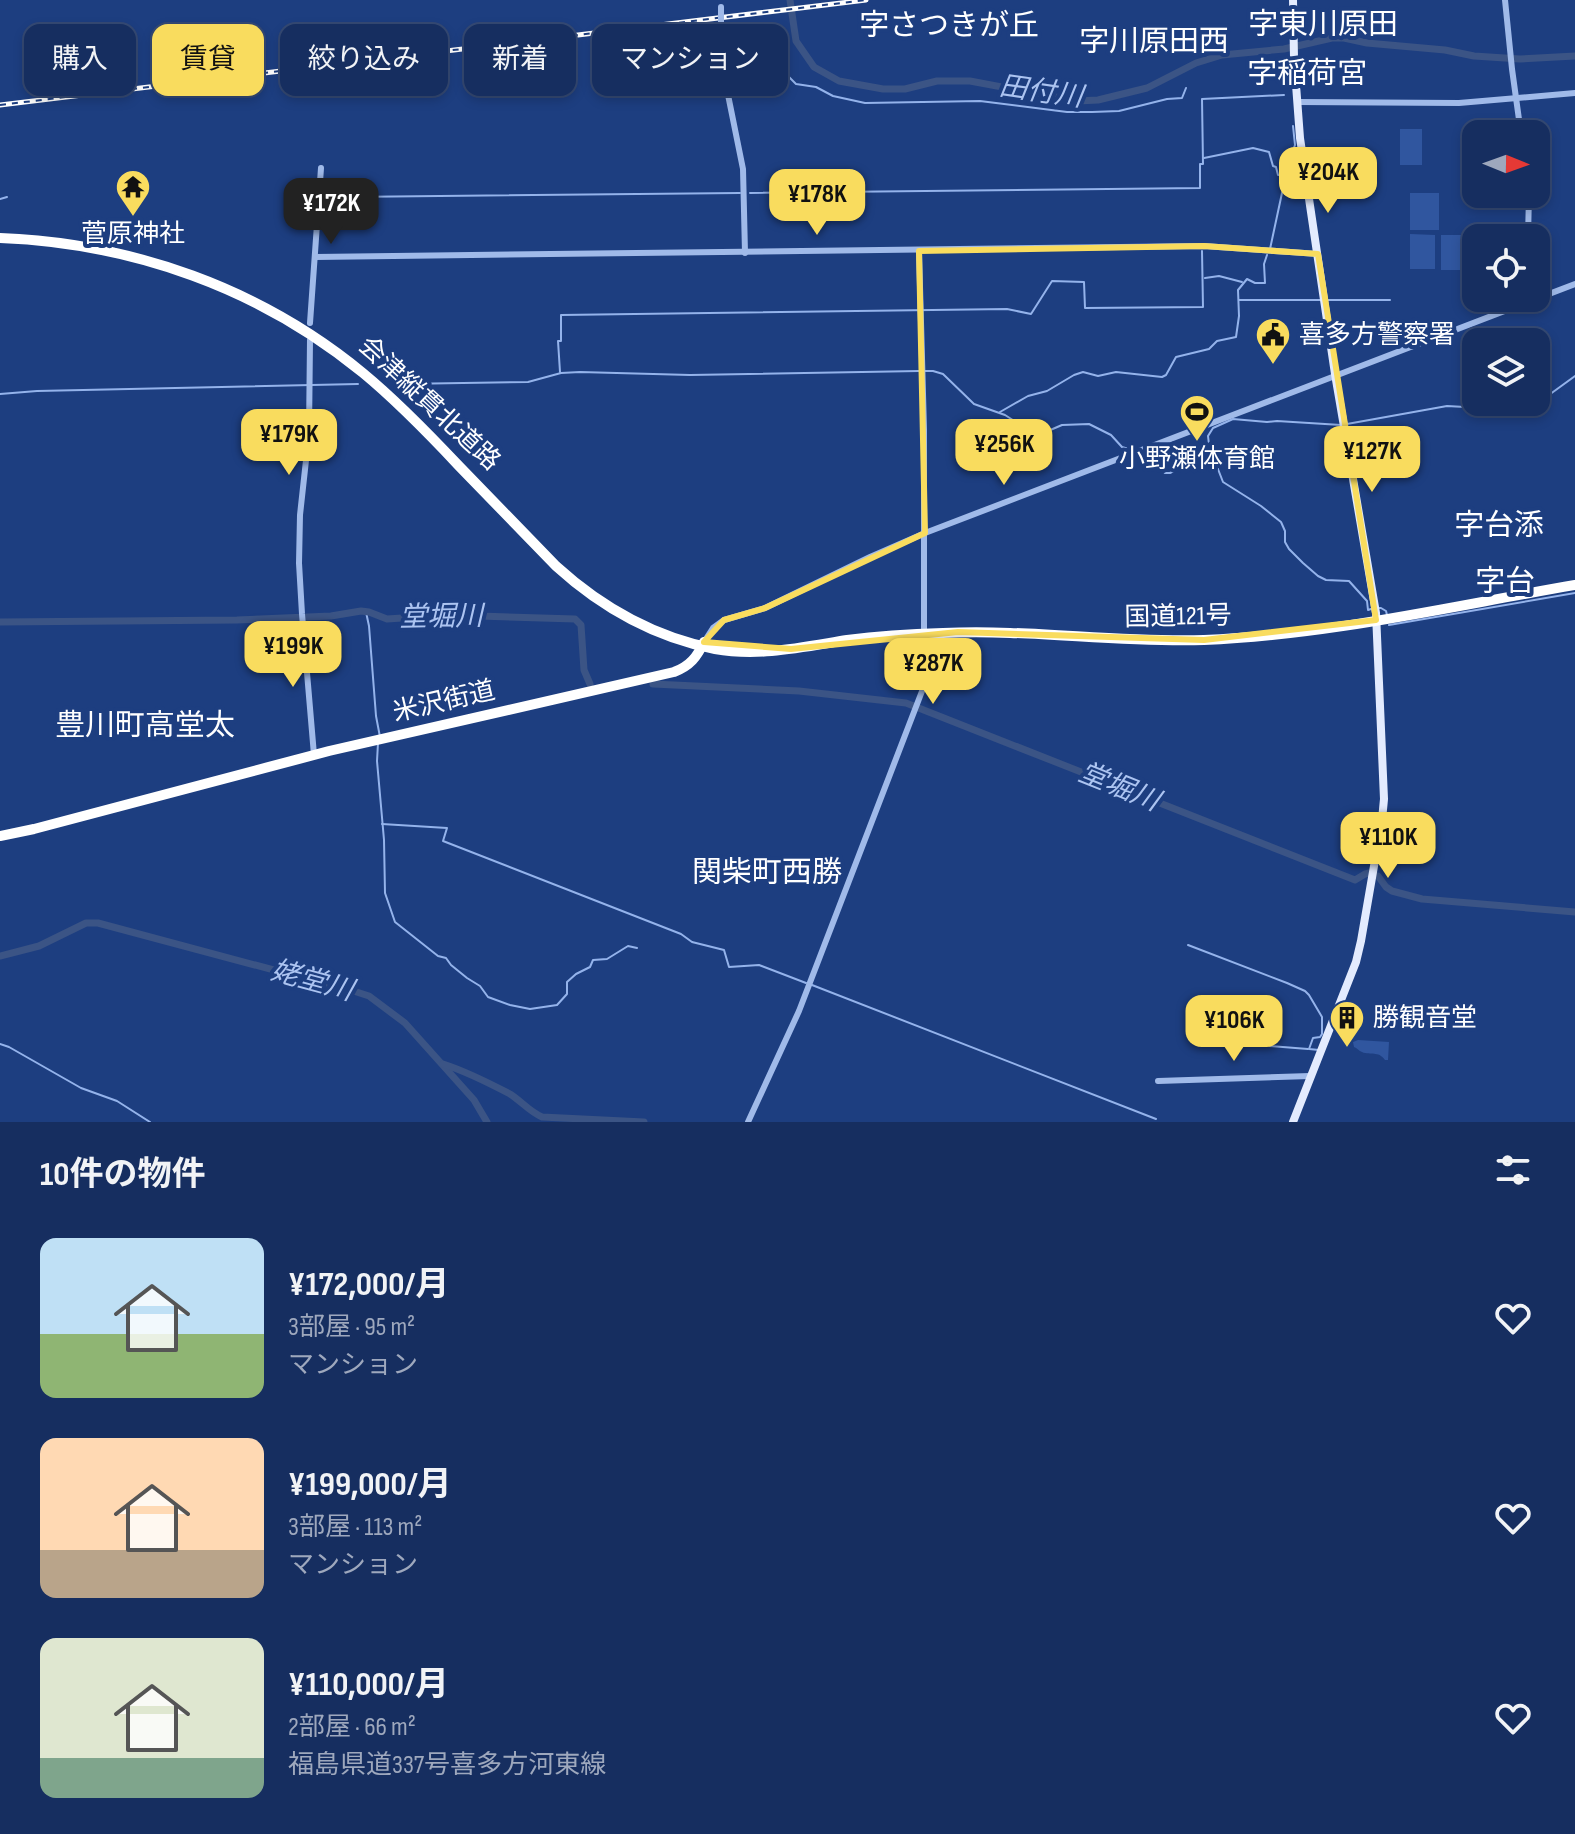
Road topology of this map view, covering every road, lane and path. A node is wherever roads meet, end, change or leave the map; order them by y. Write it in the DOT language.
graph roads {
  1 [pos="1293,0"];
  2 [pos="1505,0"];
  3 [pos="721,4"];
  4 [pos="1575,93"];
  5 [pos="1516,100"];
  6 [pos="1297,102"];
  7 [pos="1519,120"];
  8 [pos="321,168"];
  9 [pos="0,236"];
  10 [pos="919,251"];
  11 [pos="745,253"];
  12 [pos="1318,254"];
  13 [pos="315,257"];
  14 [pos="1575,284"];
  15 [pos="1550,293"];
  16 [pos="1497,312"];
  17 [pos="310,323"];
  18 [pos="310,340"];
  19 [pos="1335,374"];
  20 [pos="925,533"];
  21 [pos="1575,585"];
  22 [pos="1376,620"];
  23 [pos="925,634"];
  24 [pos="704,644"];
  25 [pos="779,650"];
  26 [pos="314,755"];
  27 [pos="0,836"];
  28 [pos="1310,1076"];
  29 [pos="1158,1081"];
  30 [pos="748,1122"];
  31 [pos="1293,1122"];
  1 -- 6 [label="main road"];
  2 -- 5 [label="street"];
  3 -- 11 [label="street, bridge"];
  4 -- 5 [label="street"];
  5 -- 6 [label="street"];
  5 -- 7 [label="street"];
  6 -- 12 [label="main road"];
  8 -- 13 [label="street"];
  9 -- 24 [label="highway, 会津縦貫北道路"];
  10 -- 11 [label="street"];
  10 -- 12 [label="street"];
  10 -- 20 [label="street"];
  11 -- 13 [label="street"];
  12 -- 19 [label="main road"];
  13 -- 17 [label="street"];
  14 -- 15 [label="street"];
  16 -- 19 [label="street"];
  18 -- 26 [label="street"];
  19 -- 20 [label="street"];
  19 -- 22 [label="main road"];
  20 -- 23 [label="street"];
  20 -- 24 [label="street"];
  21 -- 22 [label="highway, 国道121号"];
  22 -- 23 [label="highway, 国道121号"];
  22 -- 28 [label="main road"];
  23 -- 25 [label="highway, 国道121号"];
  23 -- 30 [label="street"];
  24 -- 25 [label="highway, 国道121号"];
  24 -- 25 [label="highway, 国道121号"];
  24 -- 26 [label="highway, 米沢街道"];
  26 -- 27 [label="highway, 米沢街道"];
  28 -- 29 [label="street"];
  28 -- 31 [label="main road"];
}
